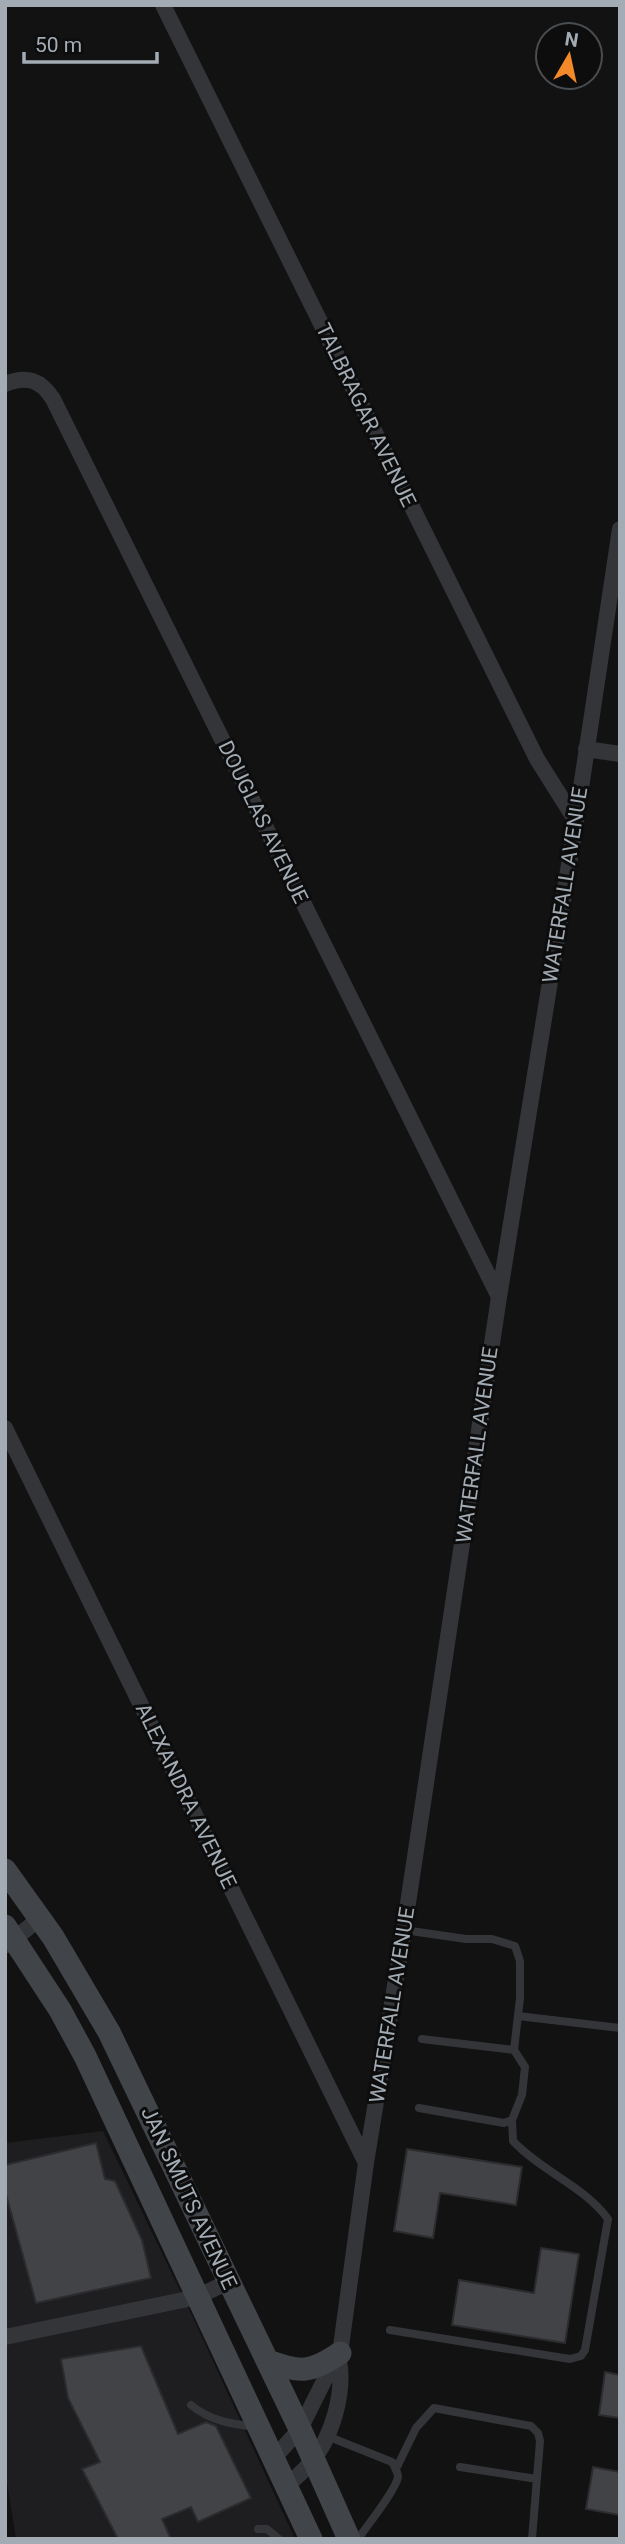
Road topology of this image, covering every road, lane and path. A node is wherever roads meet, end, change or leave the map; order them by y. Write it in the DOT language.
graph roads {
  1 [pos="163,5"];
  2 [pos="5,384"];
  3 [pos="620,529"];
  4 [pos="586,749"];
  5 [pos="620,754"];
  6 [pos="576,821"];
  7 [pos="499,1297"];
  8 [pos="5,1429"];
  9 [pos="5,1870"];
  10 [pos="40,1917"];
  11 [pos="404,1930"];
  12 [pos="8,1937"];
  13 [pos="518,2016"];
  14 [pos="620,2028"];
  15 [pos="422,2039"];
  16 [pos="514,2050"];
  17 [pos="419,2108"];
  18 [pos="512,2120"];
  19 [pos="366,2163"];
  20 [pos="230,2281"];
  21 [pos="199,2296"];
  22 [pos="390,2330"];
  23 [pos="5,2337"];
  24 [pos="339,2357"];
  25 [pos="268,2361"];
  26 [pos="191,2405"];
  27 [pos="259,2427"];
  28 [pos="300,2429"];
  29 [pos="327,2436"];
  30 [pos="274,2458"];
  31 [pos="313,2461"];
  32 [pos="460,2467"];
  33 [pos="396,2469"];
  34 [pos="537,2480"];
  35 [pos="287,2486"];
  36 [pos="258,2529"];
  37 [pos="279,2539"];
  38 [pos="311,2539"];
  39 [pos="349,2539"];
  40 [pos="358,2539"];
  41 [pos="532,2539"];
  1 -- 6 [label="street, TALBRAGAR AVENUE"];
  2 -- 7 [label="street, DOUGLAS AVENUE"];
  3 -- 4 [label="street, WATERFALL AVENUE"];
  4 -- 5 [label="street"];
  4 -- 6 [label="street, WATERFALL AVENUE"];
  6 -- 7 [label="street, WATERFALL AVENUE"];
  7 -- 11 [label="street, WATERFALL AVENUE"];
  8 -- 19 [label="street, ALEXANDRA AVENUE"];
  9 -- 10 [label="main road, JAN SMUTS AVENUE"];
  10 -- 12 [label="street"];
  10 -- 20 [label="main road, JAN SMUTS AVENUE"];
  11 -- 13 [label="lane"];
  11 -- 19 [label="street, WATERFALL AVENUE"];
  12 -- 21 [label="main road, JAN SMUTS AVENUE"];
  13 -- 14 [label="lane"];
  13 -- 16 [label="lane"];
  15 -- 16 [label="lane"];
  16 -- 18 [label="lane"];
  17 -- 18 [label="lane"];
  18 -- 22 [label="lane"];
  19 -- 24 [label="street, WATERFALL AVENUE"];
  20 -- 21 [label="street"];
  20 -- 25 [label="main road, JAN SMUTS AVENUE"];
  21 -- 23 [label="street"];
  21 -- 27 [label="main road, JAN SMUTS AVENUE"];
  24 -- 25 [label="main road"];
  24 -- 28 [label="street, WATERFALL AVENUE"];
  24 -- 29 [label="street, WATERFALL AVENUE"];
  25 -- 28 [label="main road, JAN SMUTS AVENUE"];
  26 -- 27 [label="lane"];
  27 -- 30 [label="main road, JAN SMUTS AVENUE"];
  28 -- 30 [label="street, WATERFALL AVENUE"];
  28 -- 31 [label="main road, JAN SMUTS AVENUE"];
  29 -- 31 [label="street, WATERFALL AVENUE"];
  29 -- 33 [label="lane"];
  30 -- 35 [label="main road, JAN SMUTS AVENUE"];
  31 -- 35 [label="street, WATERFALL AVENUE"];
  31 -- 39 [label="main road, JAN SMUTS AVENUE"];
  32 -- 34 [label="lane"];
  33 -- 34 [label="lane"];
  33 -- 40 [label="lane"];
  34 -- 41 [label="lane"];
  35 -- 38 [label="main road, JAN SMUTS AVENUE"];
  36 -- 37 [label="lane"];
}
